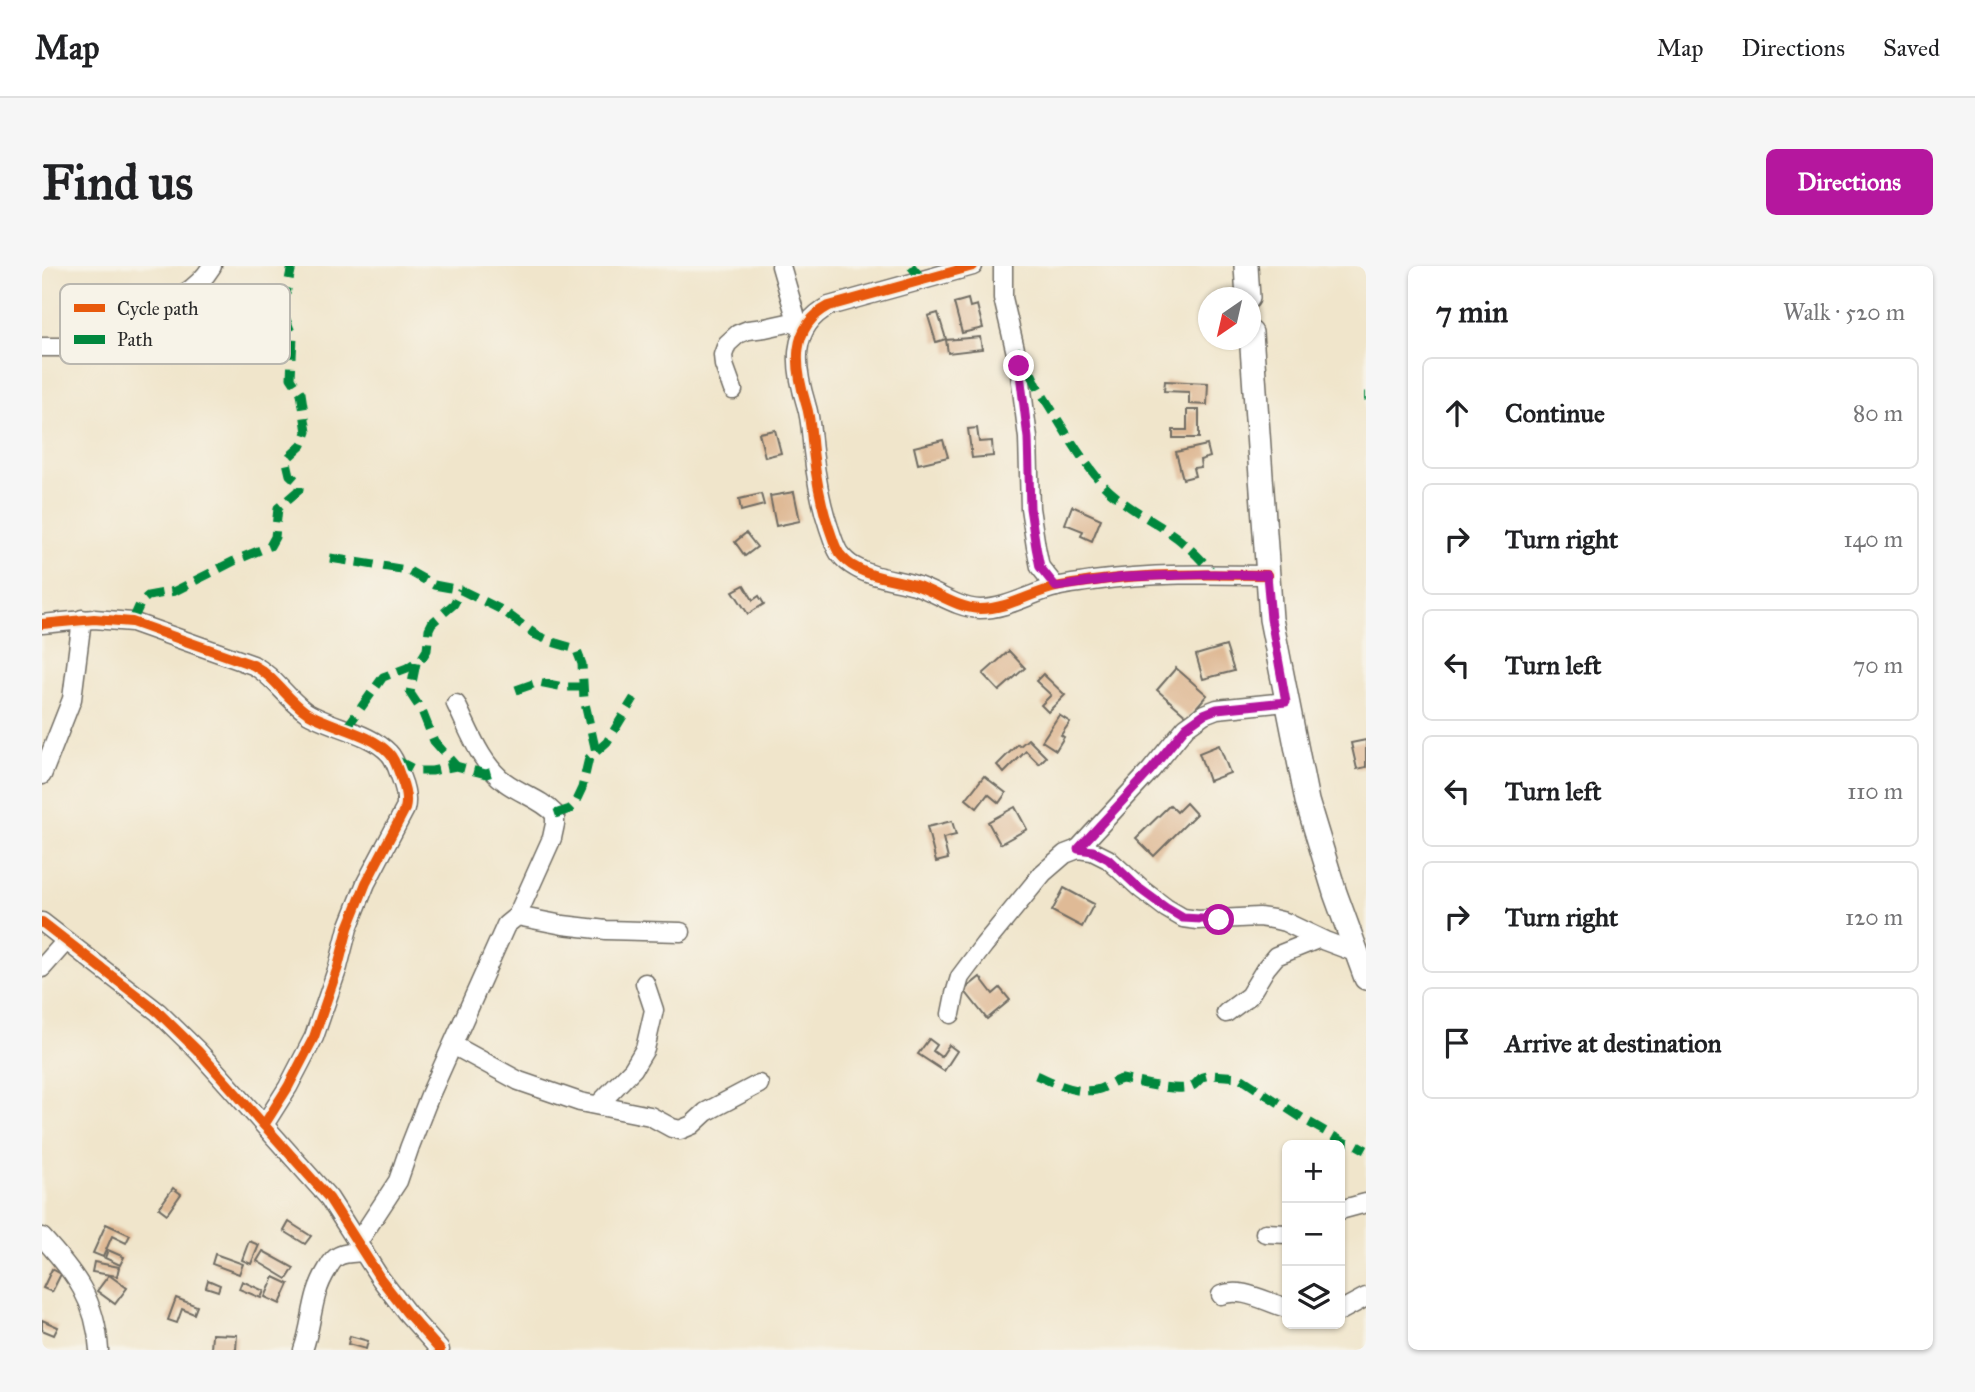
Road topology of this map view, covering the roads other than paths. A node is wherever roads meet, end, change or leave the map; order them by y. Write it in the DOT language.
graph roads {
  1 [pos="212,266"];
  2 [pos="781,266"];
  3 [pos="973,266"];
  4 [pos="1003,266"];
  5 [pos="1246,266"];
  6 [pos="198,284"];
  7 [pos="1247,287"];
  8 [pos="800,328"];
  9 [pos="60,346"];
  10 [pos="42,347"];
  11 [pos="1252,350"];
  12 [pos="733,390"];
  13 [pos="1267,575"];
  14 [pos="1056,587"];
  15 [pos="82,619"];
  16 [pos="42,624"];
  17 [pos="1286,702"];
  18 [pos="456,704"];
  19 [pos="42,775"];
  20 [pos="1078,849"];
  21 [pos="517,916"];
  22 [pos="42,922"];
  23 [pos="681,932"];
  24 [pos="1318,939"];
  25 [pos="66,941"];
  26 [pos="1357,953"];
  27 [pos="42,968"];
  28 [pos="1366,978"];
  29 [pos="645,983"];
  30 [pos="1226,1013"];
  31 [pos="951,1014"];
  32 [pos="453,1045"];
  33 [pos="759,1084"];
  34 [pos="597,1105"];
  35 [pos="264,1125"];
  36 [pos="1366,1203"];
  37 [pos="1345,1209"];
  38 [pos="1265,1233"];
  39 [pos="1282,1234"];
  40 [pos="42,1237"];
  41 [pos="361,1247"];
  42 [pos="1221,1295"];
  43 [pos="1366,1297"];
  44 [pos="1282,1307"];
  45 [pos="1345,1308"];
  46 [pos="99,1350"];
  47 [pos="303,1350"];
  48 [pos="440,1350"];
  1 -- 6 [label="street"];
  2 -- 8 [label="street"];
  3 -- 8 [label="street"];
  4 -- 14 [label="street"];
  5 -- 7 [label="main road"];
  8 -- 12 [label="street"];
  8 -- 14 [label="street"];
  9 -- 10 [label="street"];
  11 -- 13 [label="main road"];
  13 -- 14 [label="street"];
  13 -- 17 [label="main road"];
  15 -- 16 [label="street"];
  15 -- 19 [label="street"];
  15 -- 35 [label="street"];
  17 -- 20 [label="street"];
  17 -- 26 [label="main road"];
  18 -- 21 [label="street"];
  20 -- 24 [label="street"];
  20 -- 31 [label="street"];
  21 -- 23 [label="street"];
  21 -- 32 [label="street"];
  22 -- 25 [label="street"];
  24 -- 26 [label="street"];
  24 -- 30 [label="street"];
  25 -- 27 [label="street"];
  25 -- 35 [label="street"];
  26 -- 28 [label="main road"];
  29 -- 34 [label="street"];
  32 -- 34 [label="street"];
  32 -- 41 [label="street"];
  33 -- 34 [label="street"];
  35 -- 41 [label="street"];
  36 -- 37 [label="street"];
  38 -- 39 [label="street"];
  40 -- 46 [label="street"];
  41 -- 47 [label="street"];
  41 -- 48 [label="street"];
  42 -- 44 [label="street"];
  43 -- 45 [label="street"];
}
